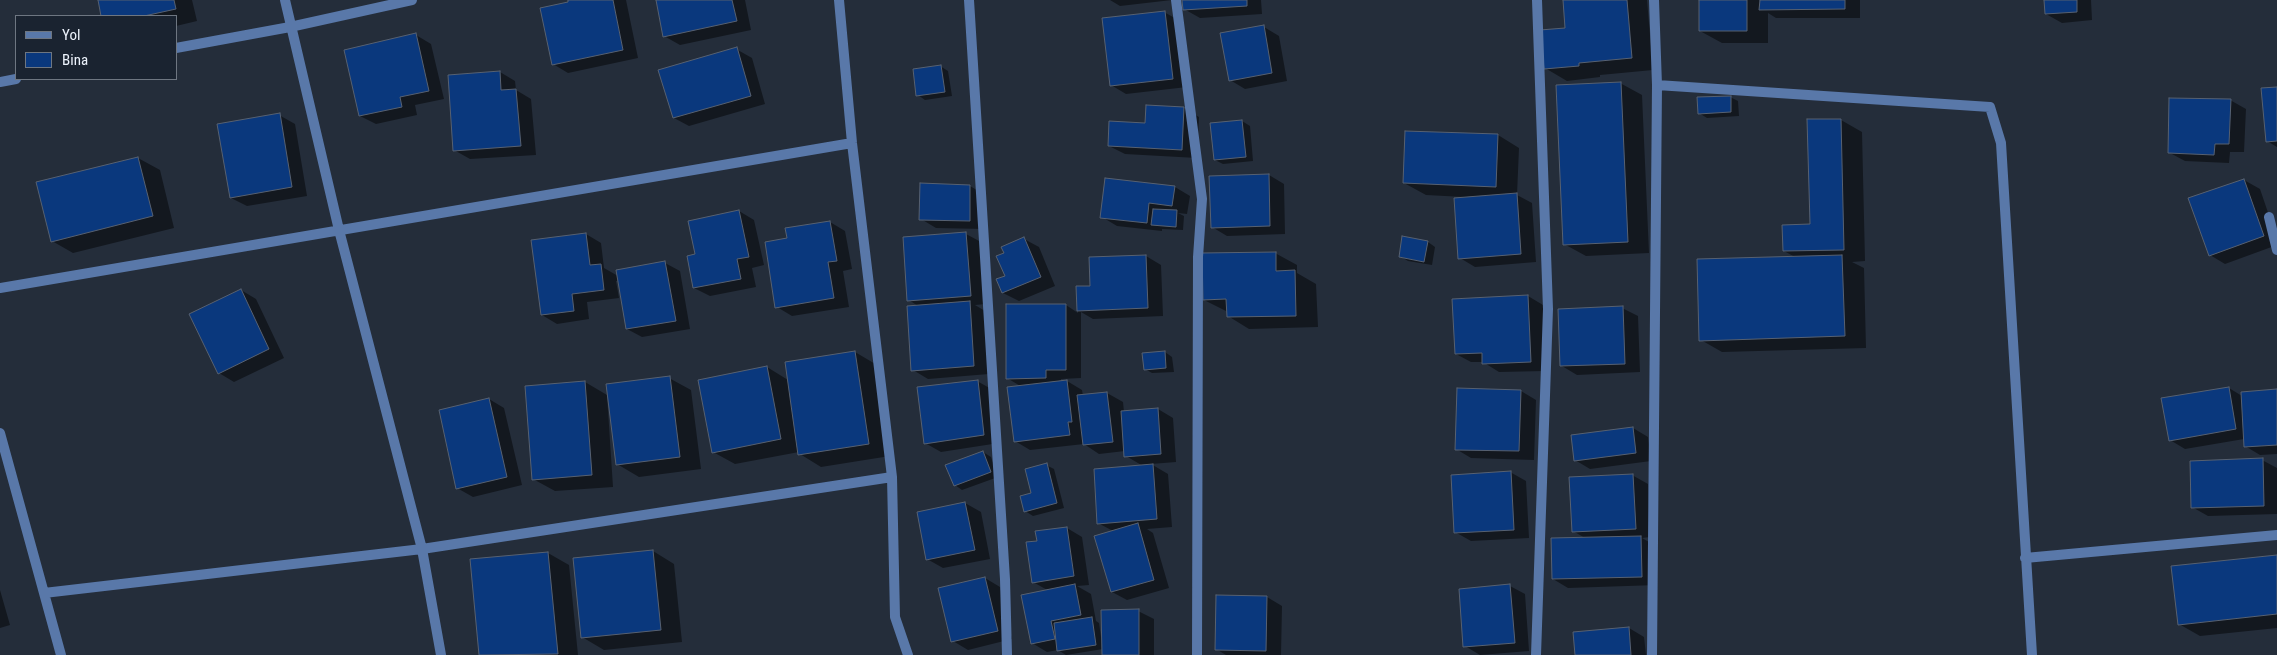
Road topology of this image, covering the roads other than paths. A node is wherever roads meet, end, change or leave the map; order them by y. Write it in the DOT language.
graph roads {
  1 [pos="286,0"];
  2 [pos="412,0"];
  3 [pos="839,0"];
  4 [pos="969,0"];
  5 [pos="1176,0"];
  6 [pos="1538,0"];
  7 [pos="1654,0"];
  8 [pos="290,27"];
  9 [pos="178,48"];
  10 [pos="15,79"];
  11 [pos="0,82"];
  12 [pos="1658,85"];
  13 [pos="852,143"];
  14 [pos="2269,217"];
  15 [pos="339,230"];
  16 [pos="2277,250"];
  17 [pos="0,288"];
  18 [pos="0,433"];
  19 [pos="892,477"];
  20 [pos="2277,535"];
  21 [pos="422,549"];
  22 [pos="2025,558"];
  23 [pos="44,592"];
  24 [pos="61,655"];
  25 [pos="441,655"];
  26 [pos="908,655"];
  27 [pos="1007,655"];
  28 [pos="1196,655"];
  29 [pos="1536,655"];
  30 [pos="1652,655"];
  31 [pos="2032,655"];
  1 -- 8 [label="street"];
  2 -- 8 [label="street"];
  3 -- 13 [label="street"];
  4 -- 27 [label="street"];
  5 -- 28 [label="street"];
  6 -- 29 [label="street"];
  7 -- 12 [label="street"];
  8 -- 9 [label="street"];
  8 -- 15 [label="street"];
  10 -- 11 [label="street"];
  12 -- 22 [label="street"];
  12 -- 30 [label="street"];
  13 -- 15 [label="street"];
  13 -- 19 [label="street"];
  14 -- 16 [label="street"];
  15 -- 17 [label="street"];
  15 -- 21 [label="street"];
  18 -- 23 [label="street"];
  19 -- 21 [label="street"];
  19 -- 26 [label="street"];
  20 -- 22 [label="street"];
  21 -- 23 [label="street"];
  21 -- 25 [label="street"];
  22 -- 31 [label="street"];
  23 -- 24 [label="street"];
}
